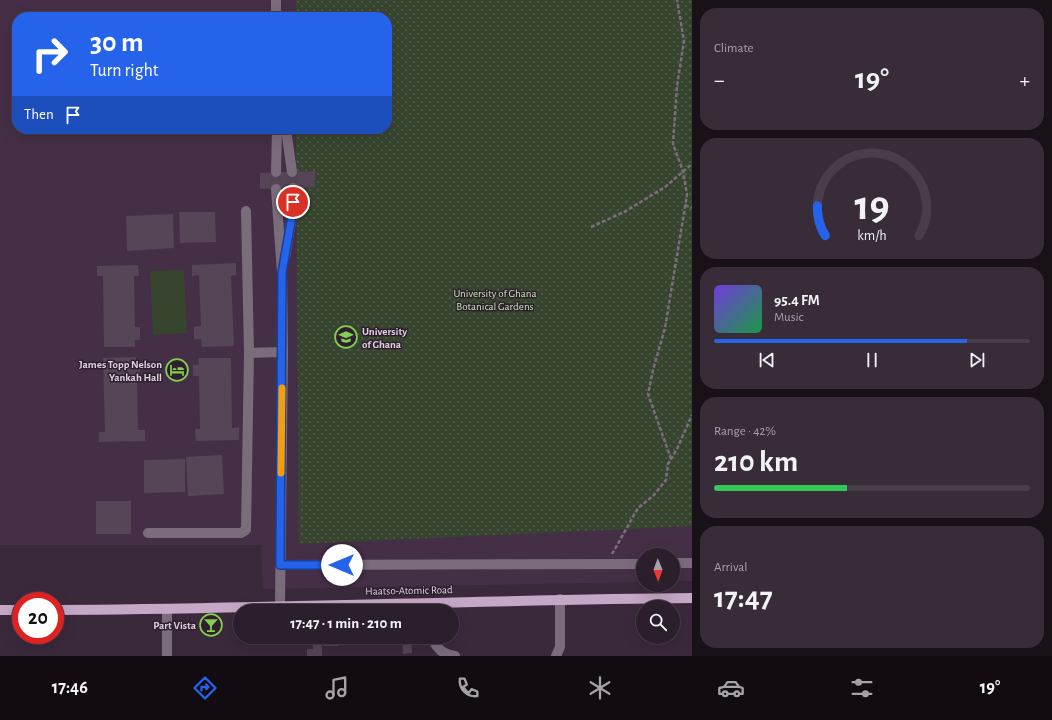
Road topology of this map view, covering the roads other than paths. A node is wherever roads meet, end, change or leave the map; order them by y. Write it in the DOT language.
graph roads {
  1 [pos="276,0"];
  2 [pos="276,12"];
  3 [pos="277,134"];
  4 [pos="287,134"];
  5 [pos="276,172"];
  6 [pos="292,172"];
  7 [pos="293,188"];
  8 [pos="276,189"];
  9 [pos="246,211"];
  10 [pos="282,273"];
  11 [pos="283,352"];
  12 [pos="249,353"];
  13 [pos="148,533"];
  14 [pos="692,562"];
  15 [pos="680,563"];
  16 [pos="636,564"];
  17 [pos="280,565"];
  18 [pos="692,598"];
  19 [pos="560,599"];
  20 [pos="280,604"];
  21 [pos="459,605"];
  22 [pos="233,607"];
  23 [pos="167,609"];
  24 [pos="0,610"];
  25 [pos="12,610"];
  26 [pos="64,610"];
  27 [pos="435,644"];
  28 [pos="167,656"];
  29 [pos="455,656"];
  30 [pos="556,656"];
  1 -- 2 [label="street"];
  3 -- 5 [label="street"];
  4 -- 6 [label="street"];
  7 -- 10 [label="street"];
  8 -- 10 [label="street"];
  9 -- 12 [label="street"];
  10 -- 11 [label="street"];
  11 -- 12 [label="street"];
  11 -- 17 [label="street"];
  12 -- 13 [label="street"];
  14 -- 15 [label="street"];
  16 -- 17 [label="street"];
  17 -- 20 [label="street"];
  18 -- 19 [label="main road, Haatso-Atomic Road"];
  19 -- 21 [label="main road, Haatso-Atomic Road"];
  19 -- 30 [label="street"];
  22 -- 23 [label="main road, Haatso-Atomic Road"];
  23 -- 26 [label="main road, Haatso-Atomic Road"];
  23 -- 28 [label="street"];
  24 -- 25 [label="main road"];
  27 -- 29 [label="street"];
}
